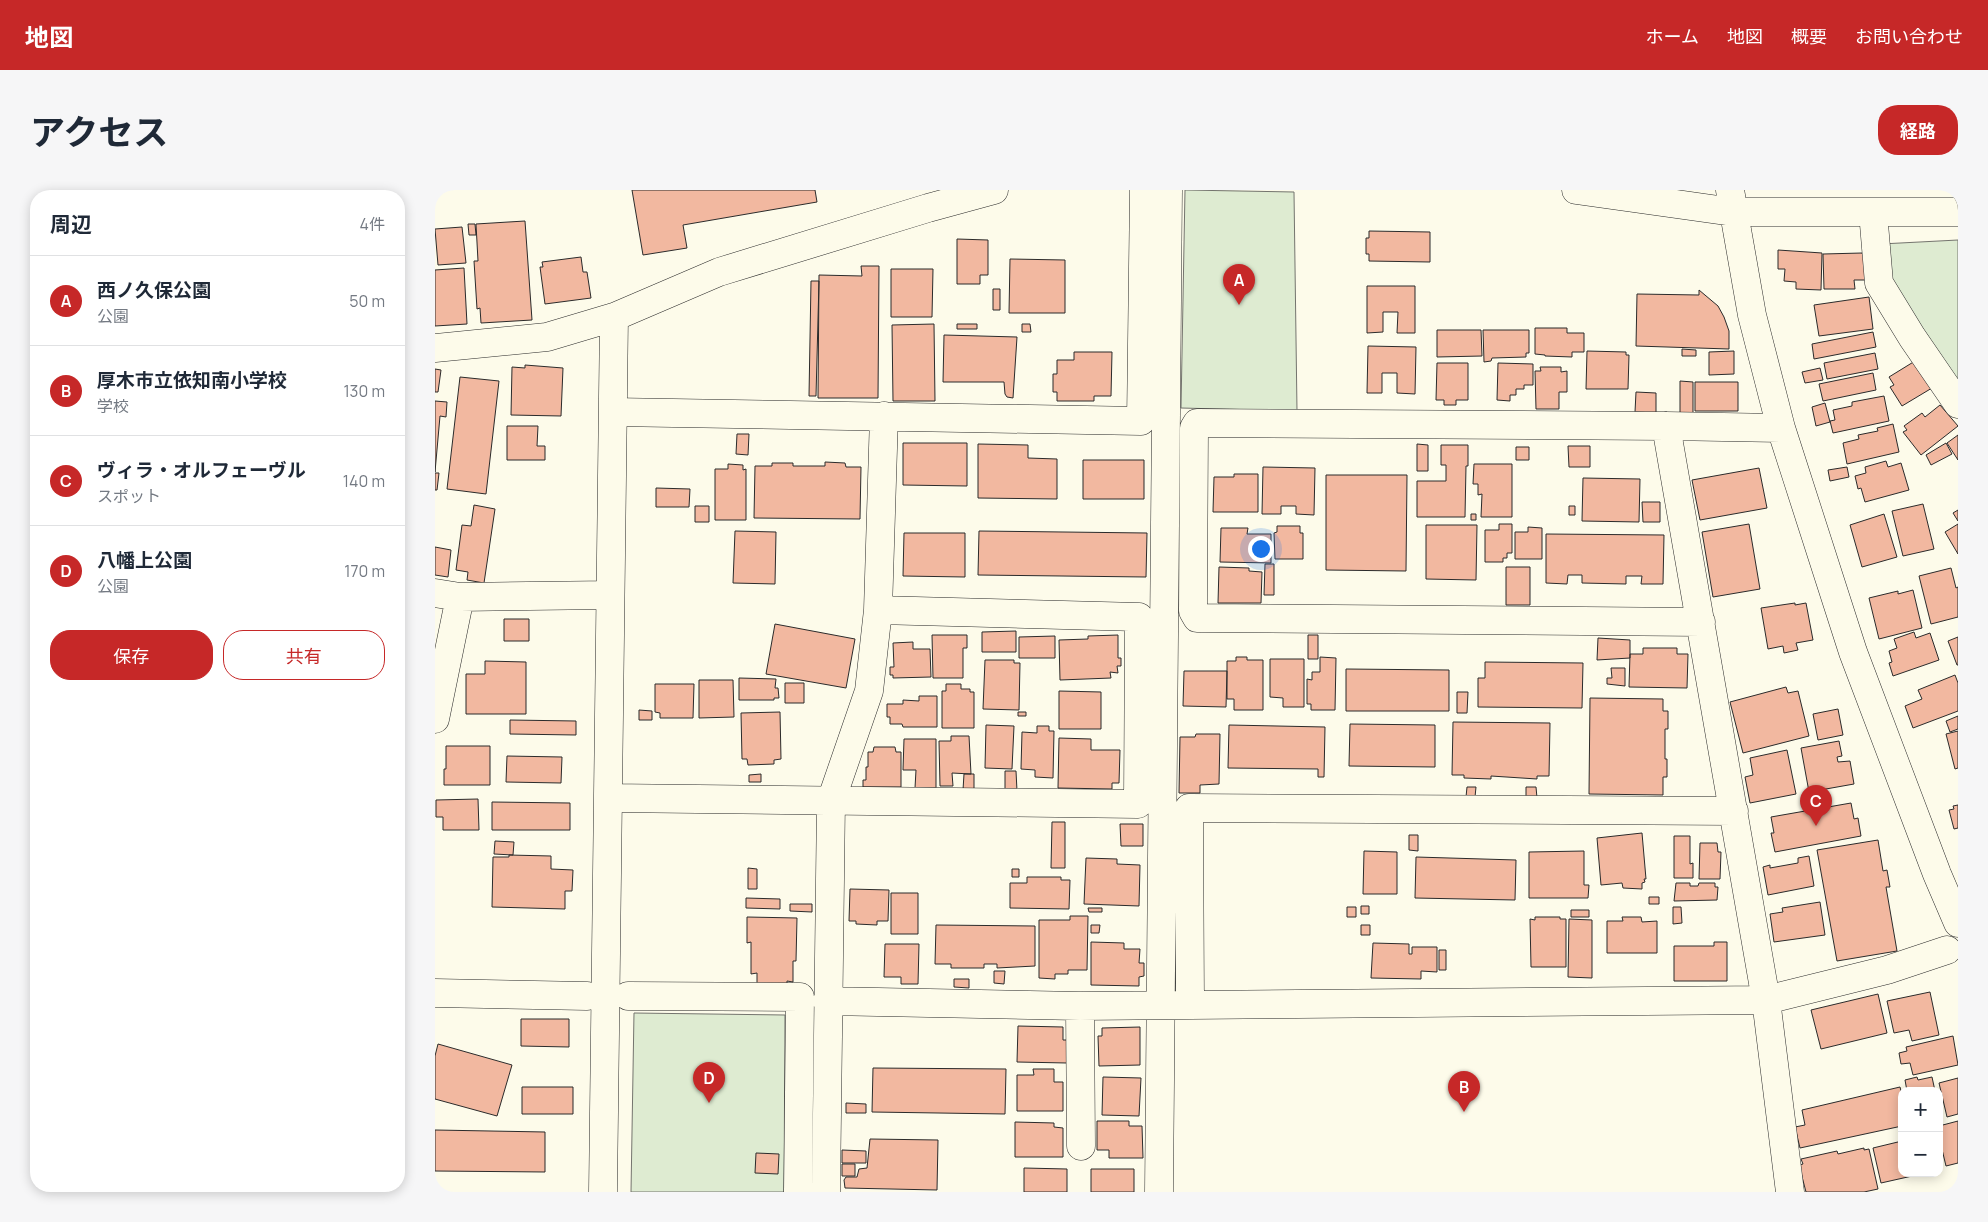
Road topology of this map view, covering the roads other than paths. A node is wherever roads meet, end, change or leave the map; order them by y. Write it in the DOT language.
graph roads {
  1 [pos="994,190"];
  2 [pos="1144,190"];
  3 [pos="1168,190"];
  4 [pos="1576,190"];
  5 [pos="1732,201"];
  6 [pos="1901,201"];
  7 [pos="1873,212"];
  8 [pos="1958,212"];
  9 [pos="615,318"];
  10 [pos="435,348"];
  11 [pos="1958,404"];
  12 [pos="613,412"];
  13 [pos="884,416"];
  14 [pos="1666,426"];
  15 [pos="1781,428"];
  16 [pos="447,595"];
  17 [pos="610,595"];
  18 [pos="878,610"];
  19 [pos="1701,622"];
  20 [pos="435,719"];
  21 [pos="609,798"];
  22 [pos="831,800"];
  23 [pos="1734,811"];
  24 [pos="1958,924"];
  25 [pos="1947,950"];
  26 [pos="435,994"];
  27 [pos="587,996"];
  28 [pos="628,996"];
  29 [pos="827,1000"];
  30 [pos="1766,1000"];
  31 [pos="1160,1005"];
  32 [pos="1190,1005"];
  33 [pos="1080,1006"];
  34 [pos="1081,1146"];
  35 [pos="603,1192"];
  36 [pos="799,1192"];
  37 [pos="826,1192"];
  38 [pos="1159,1192"];
  39 [pos="1790,1192"];
  1 -- 9 [label="street"];
  2 -- 13 [label="street"];
  3 -- 31 [label="street"];
  4 -- 5 [label="street"];
  5 -- 7 [label="street"];
  5 -- 15 [label="street"];
  6 -- 7 [label="street"];
  6 -- 8 [label="street"];
  7 -- 11 [label="street"];
  9 -- 10 [label="street"];
  9 -- 12 [label="street"];
  12 -- 13 [label="street"];
  12 -- 17 [label="street"];
  13 -- 18 [label="street"];
  14 -- 15 [label="street"];
  14 -- 19 [label="street"];
  14 -- 19 [label="street"];
  15 -- 24 [label="street"];
  16 -- 17 [label="street"];
  16 -- 20 [label="street"];
  17 -- 21 [label="street"];
  18 -- 22 [label="street"];
  18 -- 22 [label="street"];
  19 -- 23 [label="street"];
  21 -- 22 [label="street"];
  21 -- 35 [label="street"];
  22 -- 29 [label="street"];
  23 -- 30 [label="street"];
  23 -- 32 [label="street"];
  25 -- 30 [label="street"];
  26 -- 27 [label="street"];
  28 -- 36 [label="street"];
  29 -- 33 [label="street"];
  29 -- 37 [label="street"];
  30 -- 32 [label="street"];
  30 -- 39 [label="street"];
  31 -- 32 [label="street"];
  31 -- 33 [label="street"];
  31 -- 38 [label="street"];
  33 -- 34 [label="street"];
}
